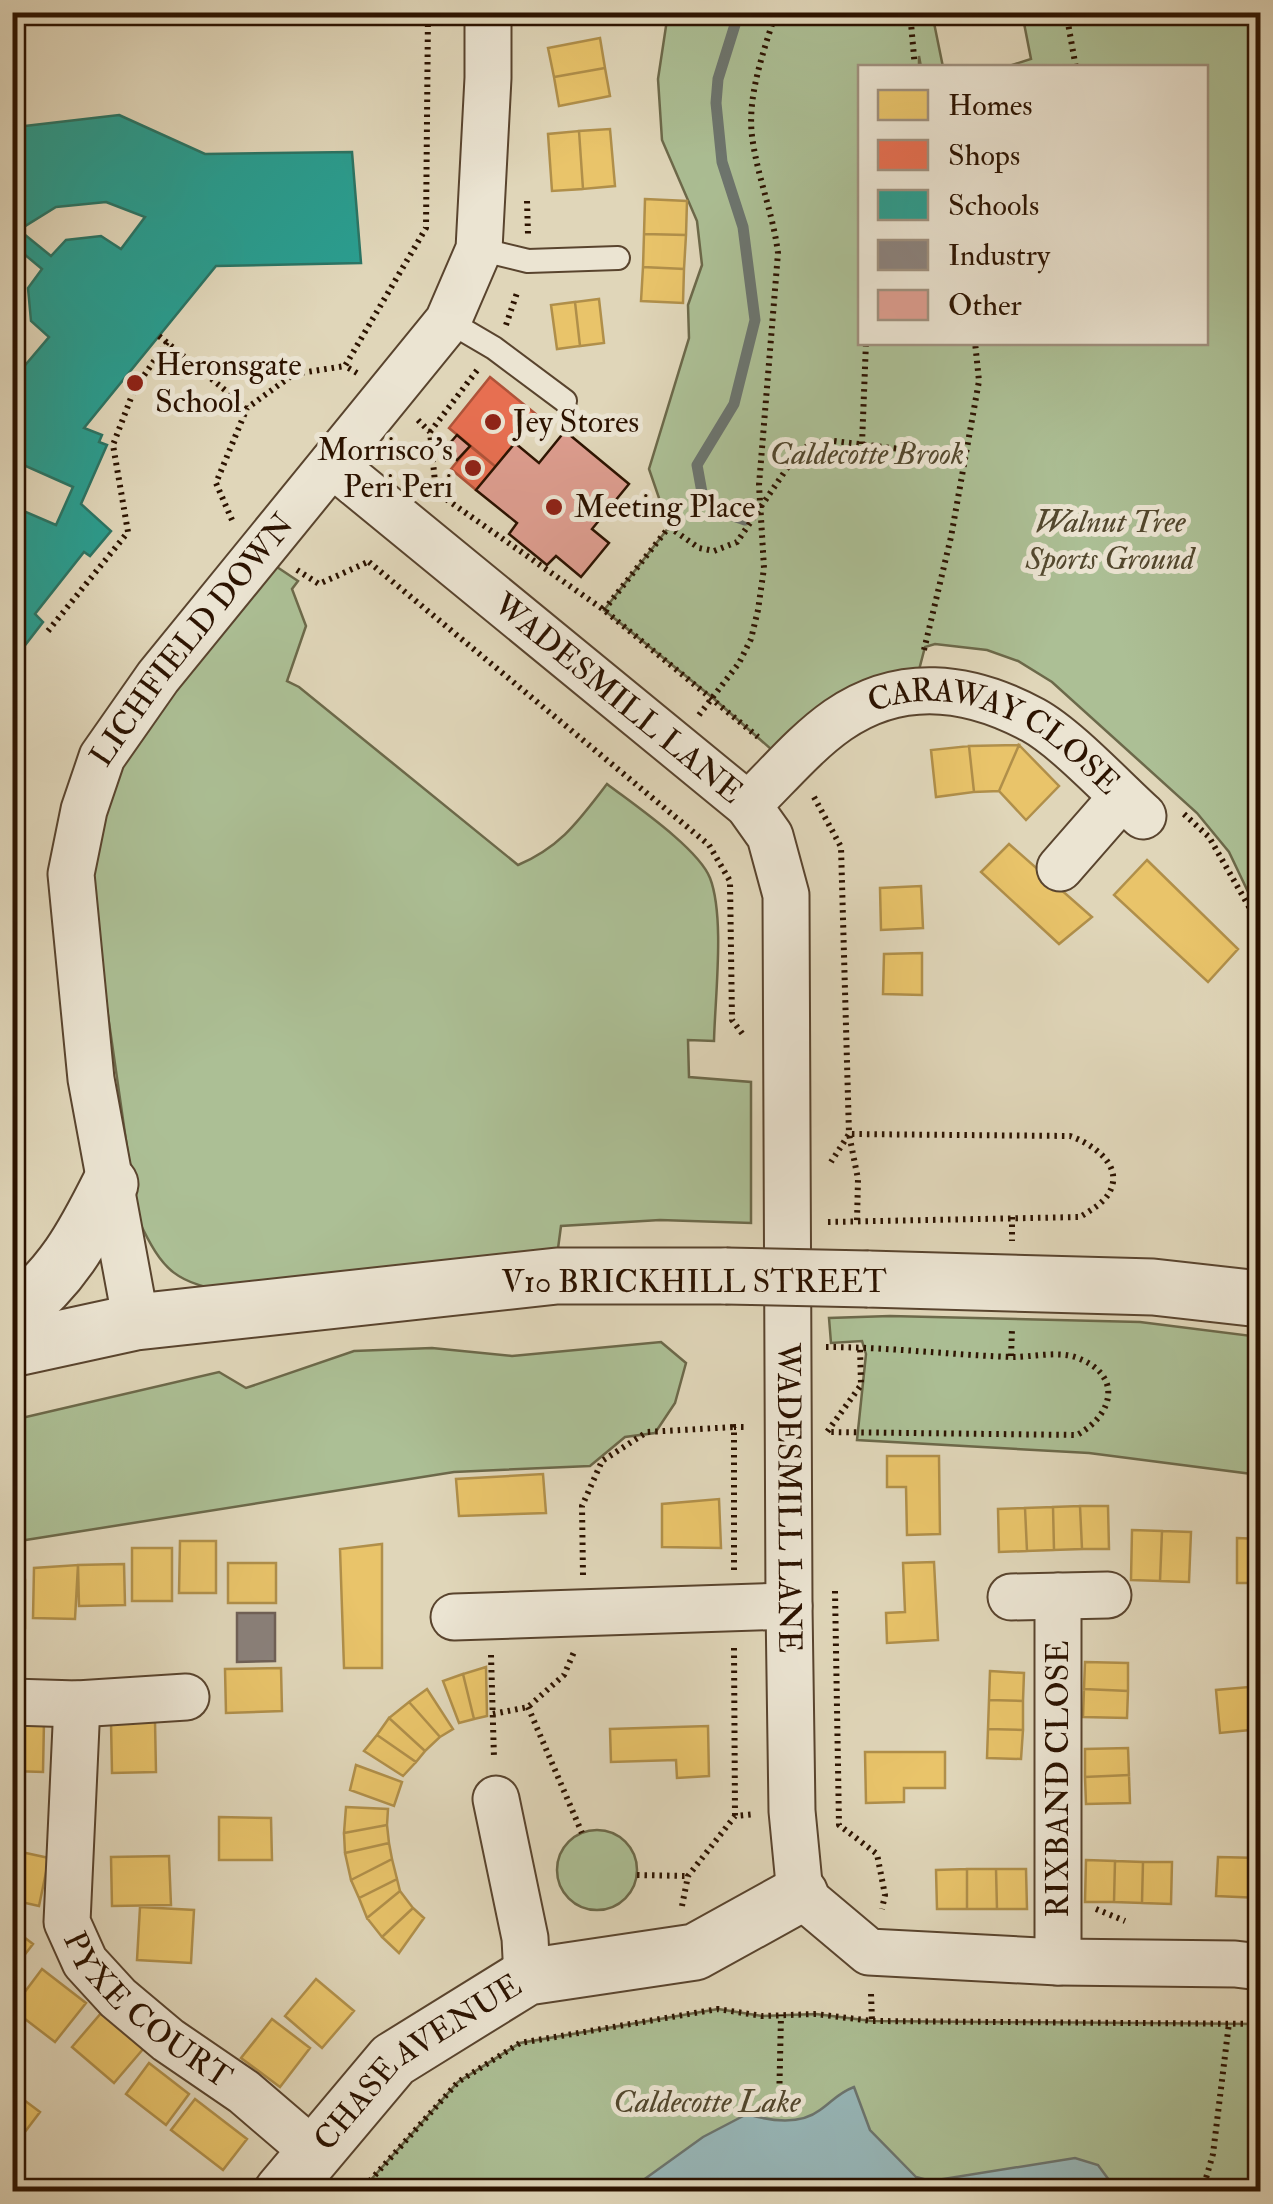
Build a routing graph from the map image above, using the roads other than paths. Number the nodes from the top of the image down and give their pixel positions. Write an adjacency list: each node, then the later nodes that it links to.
1 (488, 12): 2 (street, LICHFIELD DOWN)
2 (478, 249): 3 (lane); 4 (street, LICHFIELD DOWN)
3 (618, 258)
4 (448, 322): 5 (lane); 6 (street, LICHFIELD DOWN)
5 (565, 400)
6 (332, 464): 7 (street, WADESMILL LANE); 9 (street, LICHFIELD DOWN)
7 (748, 805): 8 (street, CARAWAY CLOSE); 17 (street, WADESMILL LANE)
8 (1060, 868)
9 (110, 1184): 11 (street); 12 (street, LICHFIELD DOWN)
10 (1260, 1299): 12 (street, V10 BRICKHILL STREET, bridge)
11 (12, 1316)
12 (136, 1322): 13 (street, V10 BRICKHILL STREET)
13 (12, 1349)
14 (1108, 1595): 15 (street)
15 (1058, 1596): 16 (street); 24 (street, RIXBAND CLOSE)
16 (1011, 1598)
17 (789, 1606): 18 (street); 23 (street, WADESMILL LANE)
18 (454, 1617)
19 (186, 1697): 21 (street)
20 (12, 1702): 21 (street)
21 (77, 1704): 27 (street, PYXE COURT)
22 (496, 1799): 26 (street)
23 (800, 1894): 24 (street); 26 (street, CHASE AVENUE)
24 (1058, 1962): 25 (street)
25 (1260, 1967)
26 (526, 1977): 27 (street, CHASE AVENUE)
27 (298, 2172)

